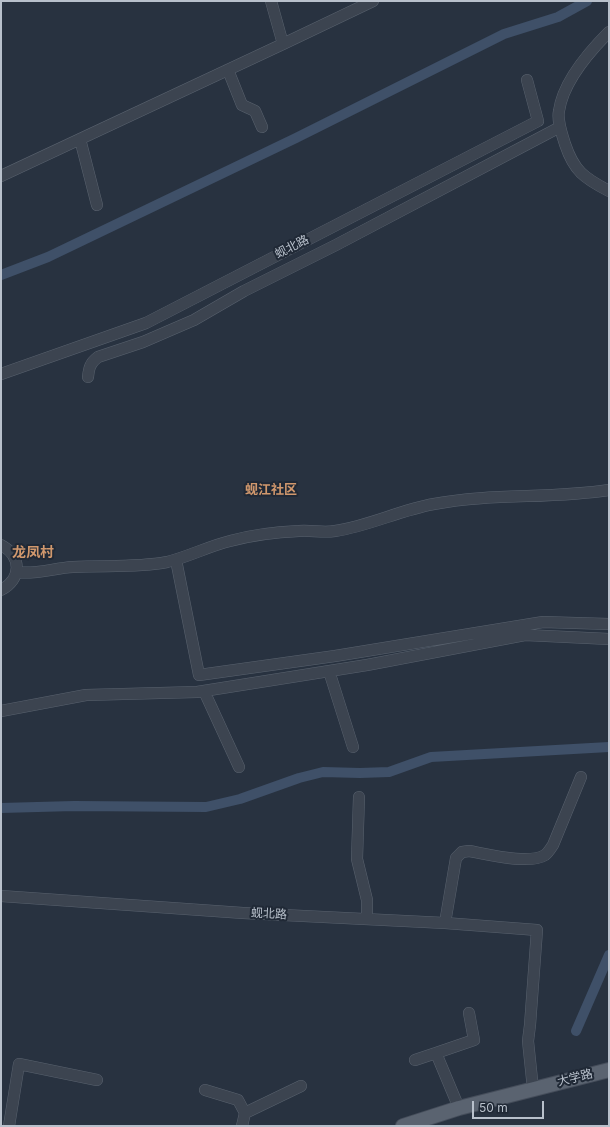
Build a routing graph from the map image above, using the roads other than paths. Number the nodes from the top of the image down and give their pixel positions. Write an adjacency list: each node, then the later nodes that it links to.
1 (271, 1): 4 (street)
2 (373, 1): 4 (street)
3 (609, 32): 8 (street)
4 (283, 44): 5 (street)
5 (228, 70): 7 (street); 9 (street)
6 (527, 80): 13 (street, 蚬北路)
7 (262, 127)
8 (560, 127): 11 (street); 14 (street)
9 (80, 139): 10 (street); 12 (street)
10 (1, 176)
11 (609, 191)
12 (97, 205)
13 (1, 374)
14 (88, 377)
15 (609, 490): 17 (street)
16 (1, 545): 18 (street)
17 (176, 560): 18 (street); 20 (street)
18 (16, 572): 19 (street)
19 (1, 590)
20 (609, 624)
21 (609, 639): 22 (street)
22 (329, 671): 23 (street); 25 (street)
23 (204, 691): 24 (street); 26 (street)
24 (1, 711)
25 (353, 747)
26 (239, 767)
27 (581, 778): 31 (street)
28 (359, 797): 30 (street)
29 (1, 896): 30 (street, 蚬北路)
30 (367, 919): 31 (street, 蚬北路)
31 (445, 924): 38 (street, 蚬北路)
32 (469, 1013): 33 (street)
33 (436, 1054): 34 (street); 40 (street)
34 (415, 1060)
35 (609, 1070): 38 (main road, 大学路)
36 (97, 1080): 42 (street)
37 (301, 1086): 41 (street)
38 (533, 1089): 40 (main road, 大学路)
39 (205, 1090): 41 (street)
40 (459, 1108): 44 (main road, 大学路)
41 (244, 1113): 43 (street)
42 (9, 1126)
43 (242, 1126)
44 (403, 1126)

